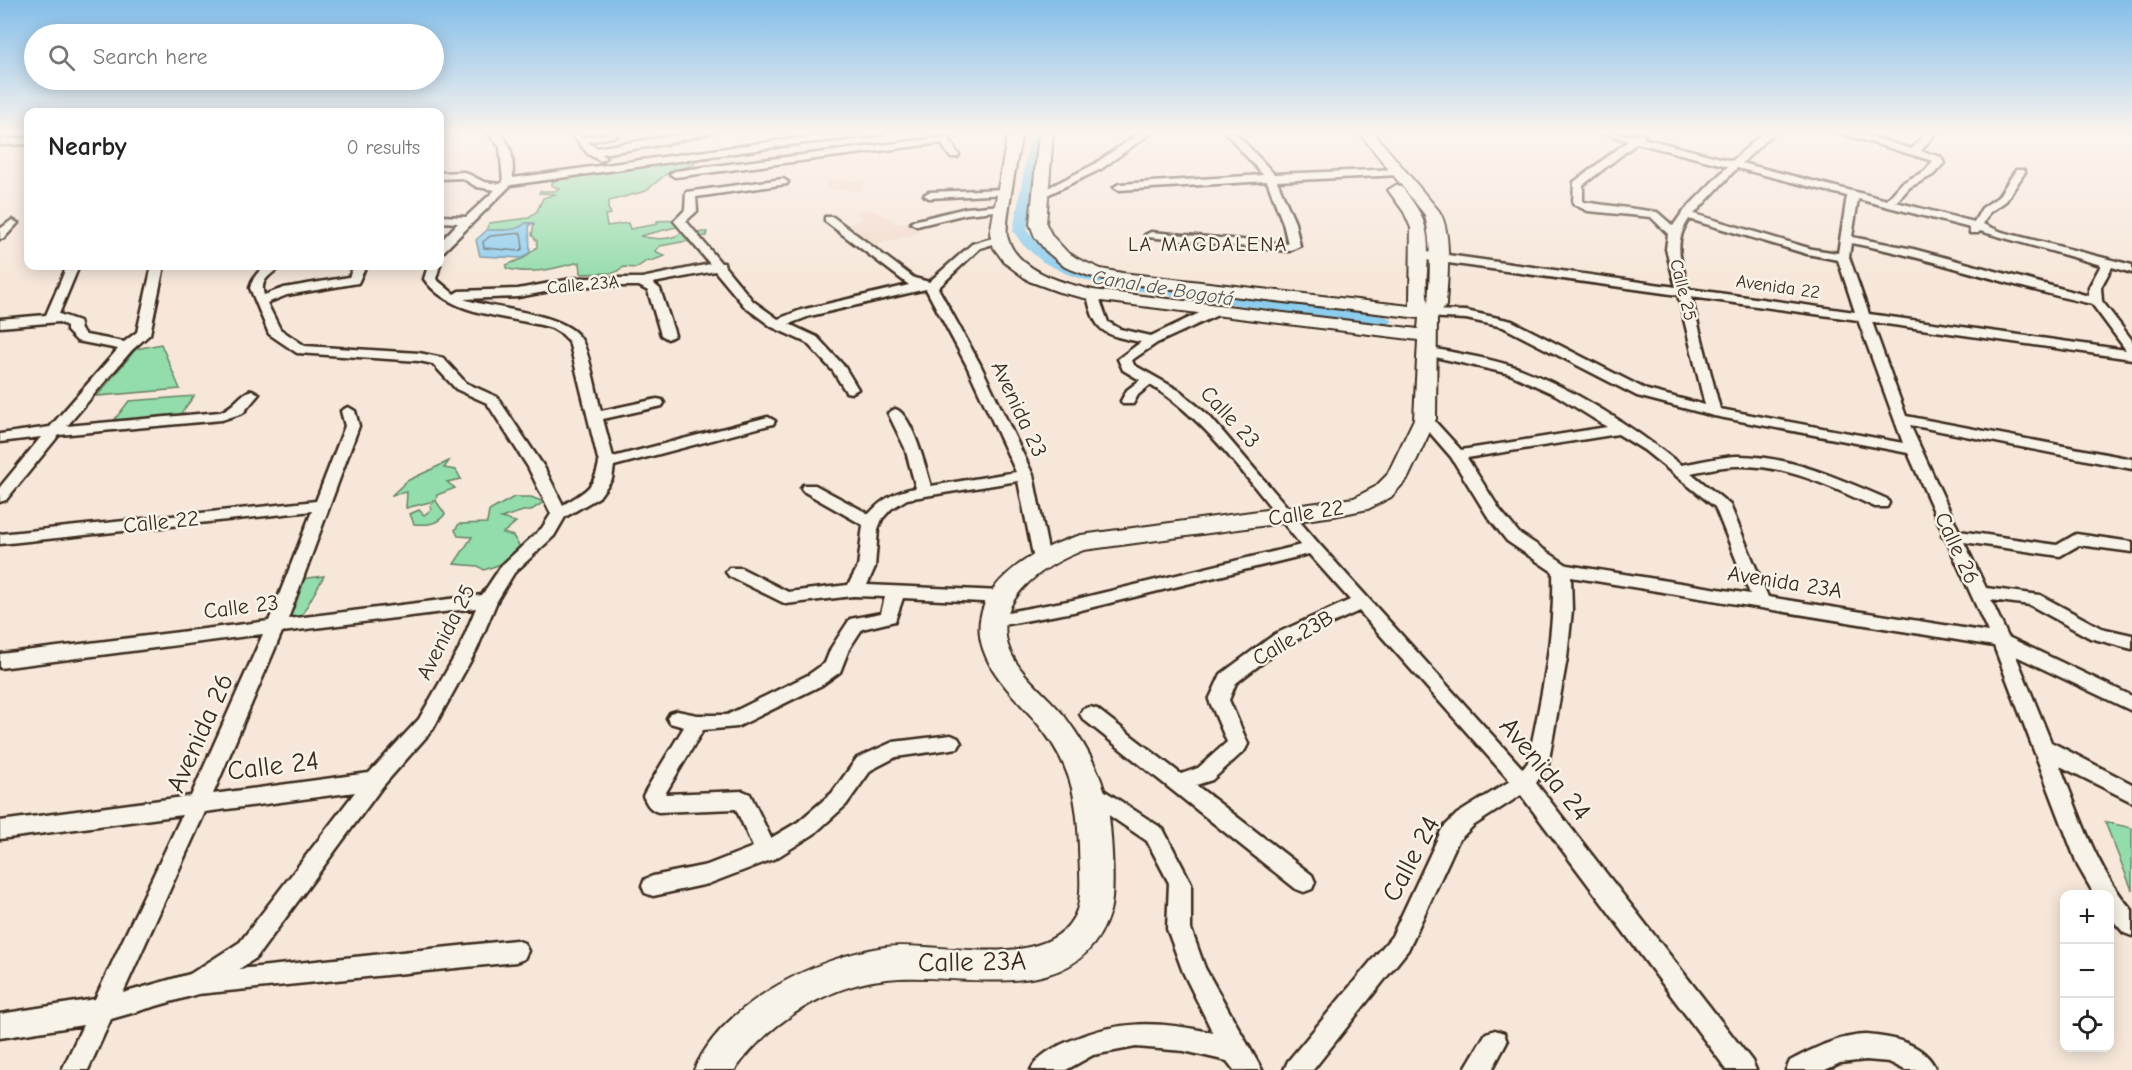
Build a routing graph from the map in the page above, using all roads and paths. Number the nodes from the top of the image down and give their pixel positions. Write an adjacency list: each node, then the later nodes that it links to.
1 (476, 182): 17 (street)
2 (506, 182): 17 (street)
3 (523, 182): 17 (street)
4 (783, 182): 41 (street)
5 (1005, 182): 22 (main road)
6 (1042, 182): 19 (main road)
7 (1072, 182): 19 (street)
8 (1176, 182): 18 (street)
9 (1273, 182): 32 (street)
10 (1397, 182): 37 (main road)
11 (1402, 182): 39 (main road)
12 (1581, 182): 31 (street)
13 (1718, 182): 24 (street, Calle 25)
14 (1798, 182): 21 (street)
15 (1912, 182): 23 (street)
16 (2013, 182): 30 (street)
17 (506, 185): 27 (street)
18 (1119, 187)
19 (1041, 194): 56 (main road)
20 (928, 195): 22 (street)
21 (1852, 197): 23 (street); 30 (street); 35 (street, Calle 26)
22 (1002, 200): 29 (street); 34 (main road)
23 (1889, 204): 30 (street)
24 (1686, 215): 31 (street, Calle 25); 38 (street)
25 (444, 219): 27 (street)
26 (829, 219): 49 (street)
27 (469, 220): 36 (street)
28 (12, 223): 33 (street)
29 (917, 223)
30 (1976, 229): 40 (street)
31 (1674, 233): 50 (street, Calle 25)
32 (1151, 235)
33 (0, 236)
34 (999, 238): 49 (street); 52 (main road)
35 (1845, 239): 38 (street, Calle 26); 51 (street)
36 (444, 244)
37 (1419, 255): 39 (street, Avenida 22); 56 (main road)
38 (1843, 257): 58 (street, Calle 26)
39 (1439, 258): 50 (street, Avenida 22); 56 (main road)
40 (2108, 263): 42 (street); 51 (street)
41 (720, 266): 48 (street, Calle 23A); 60 (street)
42 (2132, 269)
43 (71, 270): 57 (street)
44 (157, 270): 64 (street)
45 (268, 270): 54 (street)
46 (358, 270): 54 (street)
47 (433, 270): 53 (street)
48 (642, 282): 53 (street, Calle 23A); 61 (street)
49 (927, 286): 60 (street); 87 (street, Avenida 23)
50 (1684, 293): 58 (street, Avenida 22); 73 (street, Calle 25)
51 (2095, 294): 65 (street)
52 (1094, 295): 55 (main road); 62 (street)
53 (446, 296): 75 (street)
54 (260, 301): 93 (street)
55 (1215, 311): 62 (street, Calle 23); 63 (main road)
56 (1428, 314): 63 (main road, Calle 22); 73 (street)
57 (51, 319): 59 (street); 64 (street)
58 (1864, 319): 66 (street, Avenida 22); 77 (street, Calle 26)
59 (0, 323)
60 (777, 324): 68 (street)
61 (668, 335)
62 (1152, 340): 67 (street, Calle 23)
63 (1427, 344): 76 (main road, Calle 22); 79 (street)
64 (127, 348): 80 (street)
65 (2132, 349)
66 (2132, 355)
67 (1149, 380): 70 (street); 94 (street, Calle 23)
68 (851, 389)
69 (252, 394): 80 (street)
70 (1128, 401)
71 (657, 403): 75 (street)
72 (348, 411): 92 (street, Avenida 26)
73 (1714, 412): 82 (street)
74 (895, 413): 89 (street)
75 (595, 417): 84 (street)
76 (1425, 419): 83 (street); 94 (main road, Calle 22)
77 (1900, 419): 82 (street, Calle 26); 85 (street)
78 (768, 421): 84 (street)
79 (1622, 429): 83 (street); 86 (street)
80 (56, 431): 81 (street); 90 (street)
81 (0, 438)
82 (1913, 449): 96 (street, Calle 26)
83 (1458, 455): 101 (street)
84 (607, 463): 93 (street, Avenida 25)
85 (2132, 464)
86 (1679, 470): 91 (street); 107 (street)
87 (1025, 475): 89 (street); 100 (street, Avenida 23)
88 (809, 488): 95 (street)
89 (925, 492): 95 (street)
90 (0, 496)
91 (1881, 503)
92 (322, 505): 97 (street, Calle 22); 110 (street, Avenida 26)
93 (559, 514): 106 (street, Avenida 25)
94 (1287, 517): 99 (street, Avenida 24); 100 (main road, Calle 22)
95 (872, 523): 103 (street)
96 (1950, 535): 98 (street); 105 (street, Calle 26)
97 (0, 539)
98 (2132, 547)
99 (1313, 548): 108 (street, Avenida 24); 109 (street)
100 (1042, 560): 109 (main road)
101 (1562, 570): 107 (street, Avenida 23A); 120 (street, Calle 24)
102 (735, 572): 103 (street)
103 (853, 590): 104 (street)
104 (896, 591): 109 (street); 125 (street)
105 (1978, 592): 111 (street, Calle 26); 112 (street)
106 (488, 600): 110 (street, Calle 23); 118 (street, Avenida 25)
107 (1761, 601): 111 (street, Avenida 23A)
108 (1362, 602): 119 (street, Calle 23B); 120 (street, Avenida 24)
109 (997, 609): 121 (main road, Calle 23A)
110 (276, 626): 113 (street, Calle 23); 123 (street, Avenida 26)
111 (2001, 641): 114 (street); 117 (street, Calle 26)
112 (2132, 642)
113 (0, 661)
114 (2132, 704)
115 (1090, 714): 119 (street)
116 (951, 743): 125 (street)
117 (2043, 748): 122 (street); 128 (street, Calle 26)
118 (375, 782): 123 (street, Calle 24); 132 (street, Avenida 25)
119 (1178, 783): 126 (street)
120 (1524, 783): 140 (street, Calle 24); 142 (street, Avenida 24)
121 (1089, 791): 136 (street); 138 (main road, Calle 23A)
122 (2132, 794)
123 (198, 804): 124 (street, Calle 24); 133 (street, Avenida 26)
124 (0, 830)
125 (768, 851): 127 (street)
126 (1304, 882)
127 (653, 886)
128 (2103, 890)
129 (2114, 906): 130 (street)
130 (2132, 926)
131 (516, 951): 132 (street)
132 (196, 984): 133 (street, Avenida 25)
133 (102, 1010): 134 (street); 137 (street, Avenida 26)
134 (0, 1026)
135 (1495, 1042): 141 (street)
136 (1242, 1060): 139 (street)
137 (75, 1070)
138 (713, 1070)
139 (1044, 1070)
140 (1297, 1070)
141 (1477, 1070)
142 (1743, 1070)
143 (1799, 1070): 144 (street)
144 (1923, 1070)

